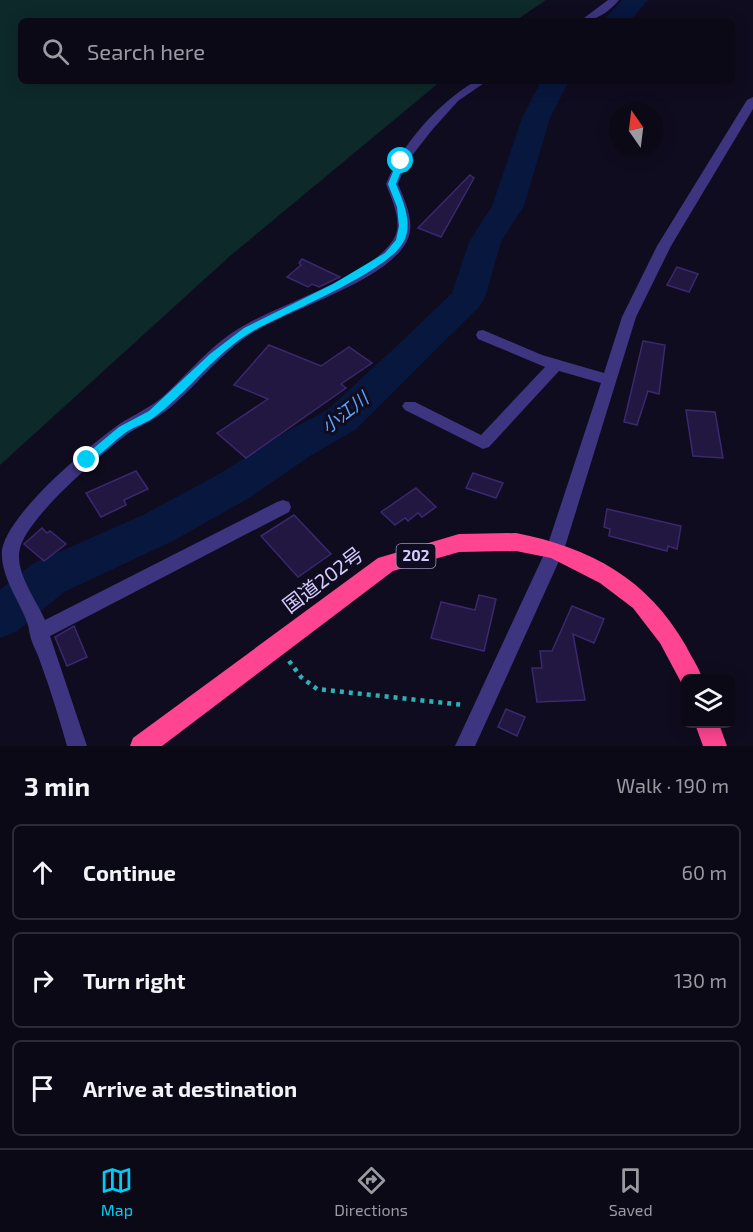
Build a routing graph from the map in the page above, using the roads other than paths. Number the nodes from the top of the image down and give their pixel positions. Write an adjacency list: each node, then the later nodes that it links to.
1 (614, 0): 2 (street)
2 (590, 18)
3 (477, 84): 11 (street)
4 (753, 100): 7 (street)
5 (483, 335): 6 (street)
6 (556, 364): 7 (street); 8 (street)
7 (610, 380): 10 (street)
8 (410, 406)
9 (283, 507): 11 (street)
10 (555, 550): 12 (highway, 国道202号 / 202); 15 (highway, 国道202号 / 202); 16 (street)
11 (37, 628): 14 (street)
12 (689, 674)
13 (709, 728): 17 (highway)
14 (77, 746)
15 (142, 746)
16 (465, 746)
17 (715, 746)

